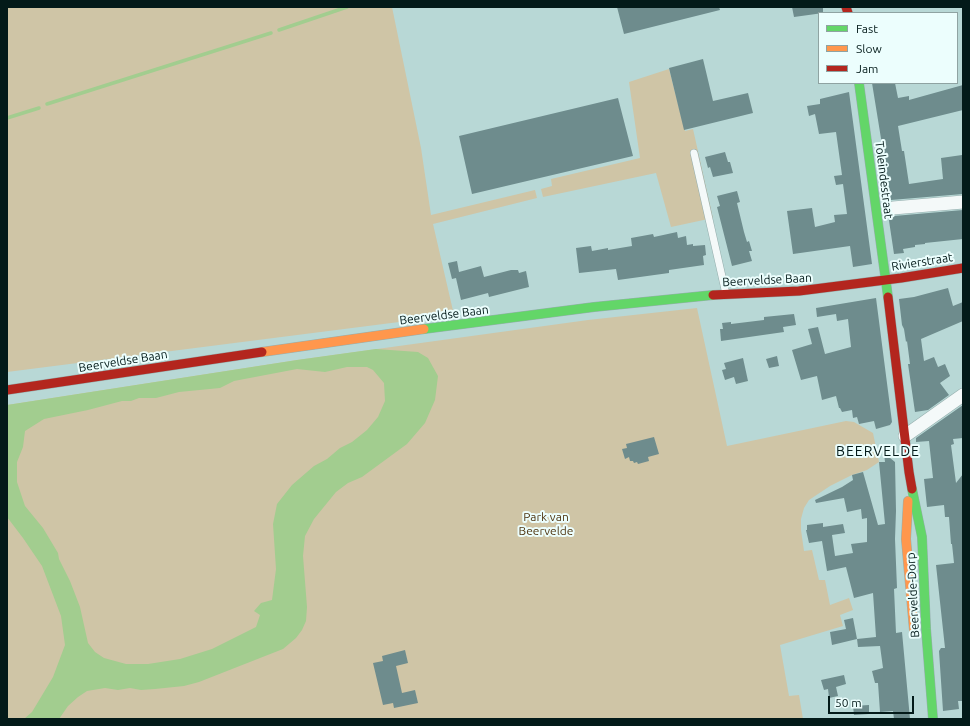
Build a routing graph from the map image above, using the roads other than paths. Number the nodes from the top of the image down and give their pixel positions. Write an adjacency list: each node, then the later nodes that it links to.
1 (859, 84): 6 (main road, Toleindestraat)
2 (694, 153): 7 (lane)
3 (963, 202): 4 (street)
4 (893, 208)
5 (963, 268): 6 (main road, Rivierstraat)
6 (885, 280): 7 (main road, Beerveldse Baan); 10 (main road, Beervelde-Dorp)
7 (726, 294): 8 (main road, Beerveldse Baan)
8 (7, 390)
9 (963, 395): 10 (street)
10 (905, 436): 11 (main road, Beervelde-Dorp)
11 (909, 472): 12 (main road, Beervelde-Dorp); 13 (main road, Beervelde-Dorp)
12 (915, 640)
13 (933, 719)

